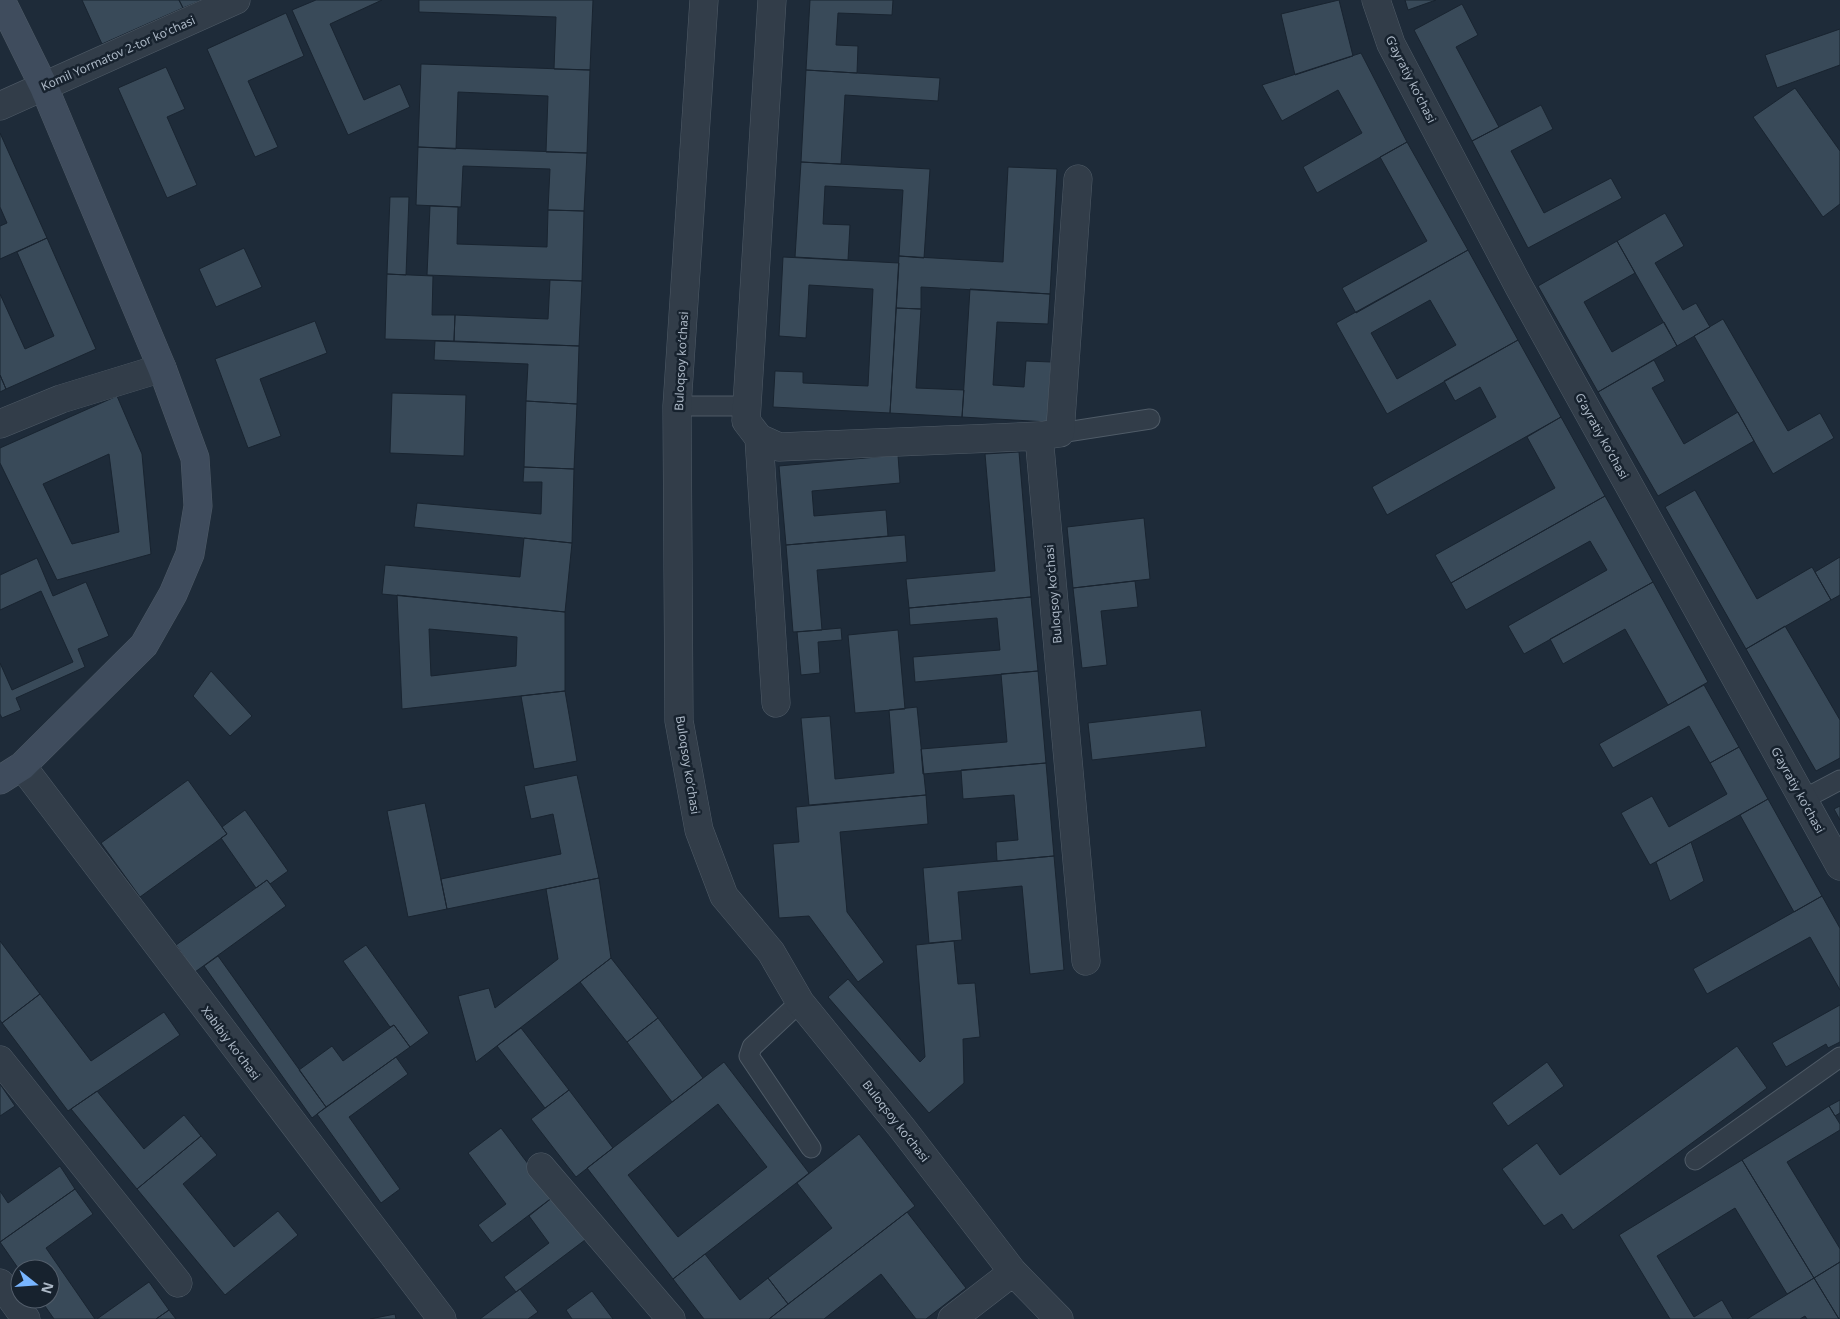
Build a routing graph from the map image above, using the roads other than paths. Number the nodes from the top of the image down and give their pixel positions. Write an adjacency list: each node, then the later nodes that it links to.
1 (1, 0): 6 (street)
2 (236, 0): 6 (street, Komil Yormatov 2-tor koʻchasi)
3 (704, 0): 10 (street, Buloqsoy koʻchasi)
4 (772, 0): 11 (street)
5 (1376, 0): 19 (street, Gʻayratiy koʻchasi)
6 (44, 87): 7 (street, Komil Yormatov 2-tor koʻchasi); 9 (street)
7 (0, 106)
8 (1078, 179): 14 (street, Buloqsoy koʻchasi)
9 (162, 368): 13 (street); 17 (street)
10 (677, 406): 11 (lane); 22 (street, Buloqsoy koʻchasi)
11 (747, 406): 15 (street)
12 (1150, 419): 14 (lane)
13 (0, 424)
14 (1049, 434): 15 (street); 21 (street, Buloqsoy koʻchasi)
15 (759, 438): 16 (street)
16 (776, 703)
17 (11, 773): 32 (street, Xabibiy koʻchasi)
18 (1840, 780): 19 (lane)
19 (1804, 799): 20 (street, Gʻayratiy koʻchasi)
20 (1840, 866)
21 (1086, 961)
22 (800, 1002): 25 (lane); 28 (street, Buloqsoy koʻchasi)
23 (1840, 1057): 26 (lane)
24 (0, 1060): 30 (street)
25 (810, 1148)
26 (1695, 1160)
27 (541, 1167): 33 (street)
28 (1014, 1272): 34 (street); 35 (street, Buloqsoy koʻchasi)
29 (0, 1283): 31 (street)
30 (178, 1283)
31 (26, 1319)
32 (442, 1319)
33 (671, 1319)
34 (952, 1319)
35 (1059, 1319)

